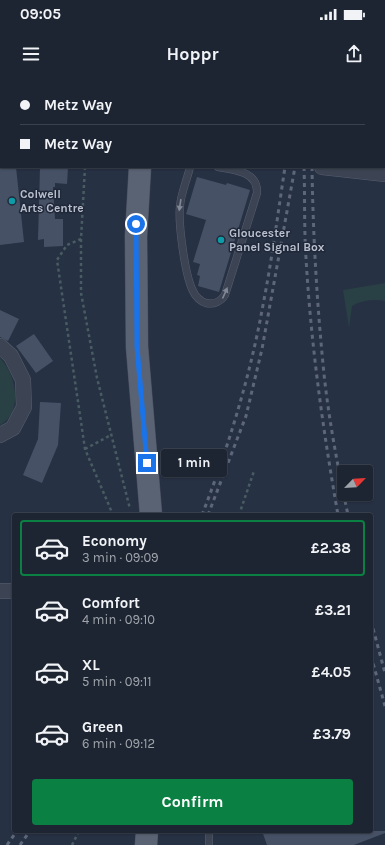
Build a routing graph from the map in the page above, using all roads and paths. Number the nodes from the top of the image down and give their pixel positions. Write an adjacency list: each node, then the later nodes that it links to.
1 (86, 168): 7 (path)
2 (140, 168): 13 (main road)
3 (190, 168): 4 (lane, one-way to 4)
4 (223, 168)
5 (331, 168): 6 (street)
6 (385, 174)
7 (81, 239): 10 (path); 11 (path)
8 (0, 346): 9 (street)
9 (0, 435)
10 (111, 435): 11 (path); 15 (path)
11 (85, 449): 14 (path)
12 (254, 471): 16 (path)
13 (150, 505)
14 (112, 513)
15 (131, 513)
16 (240, 513)
17 (12, 590): 18 (street)
18 (0, 591)
19 (78, 833): 22 (path)
20 (147, 833): 23 (main road)
21 (209, 833): 24 (lane)
22 (72, 845)
23 (146, 845)
24 (209, 845)

